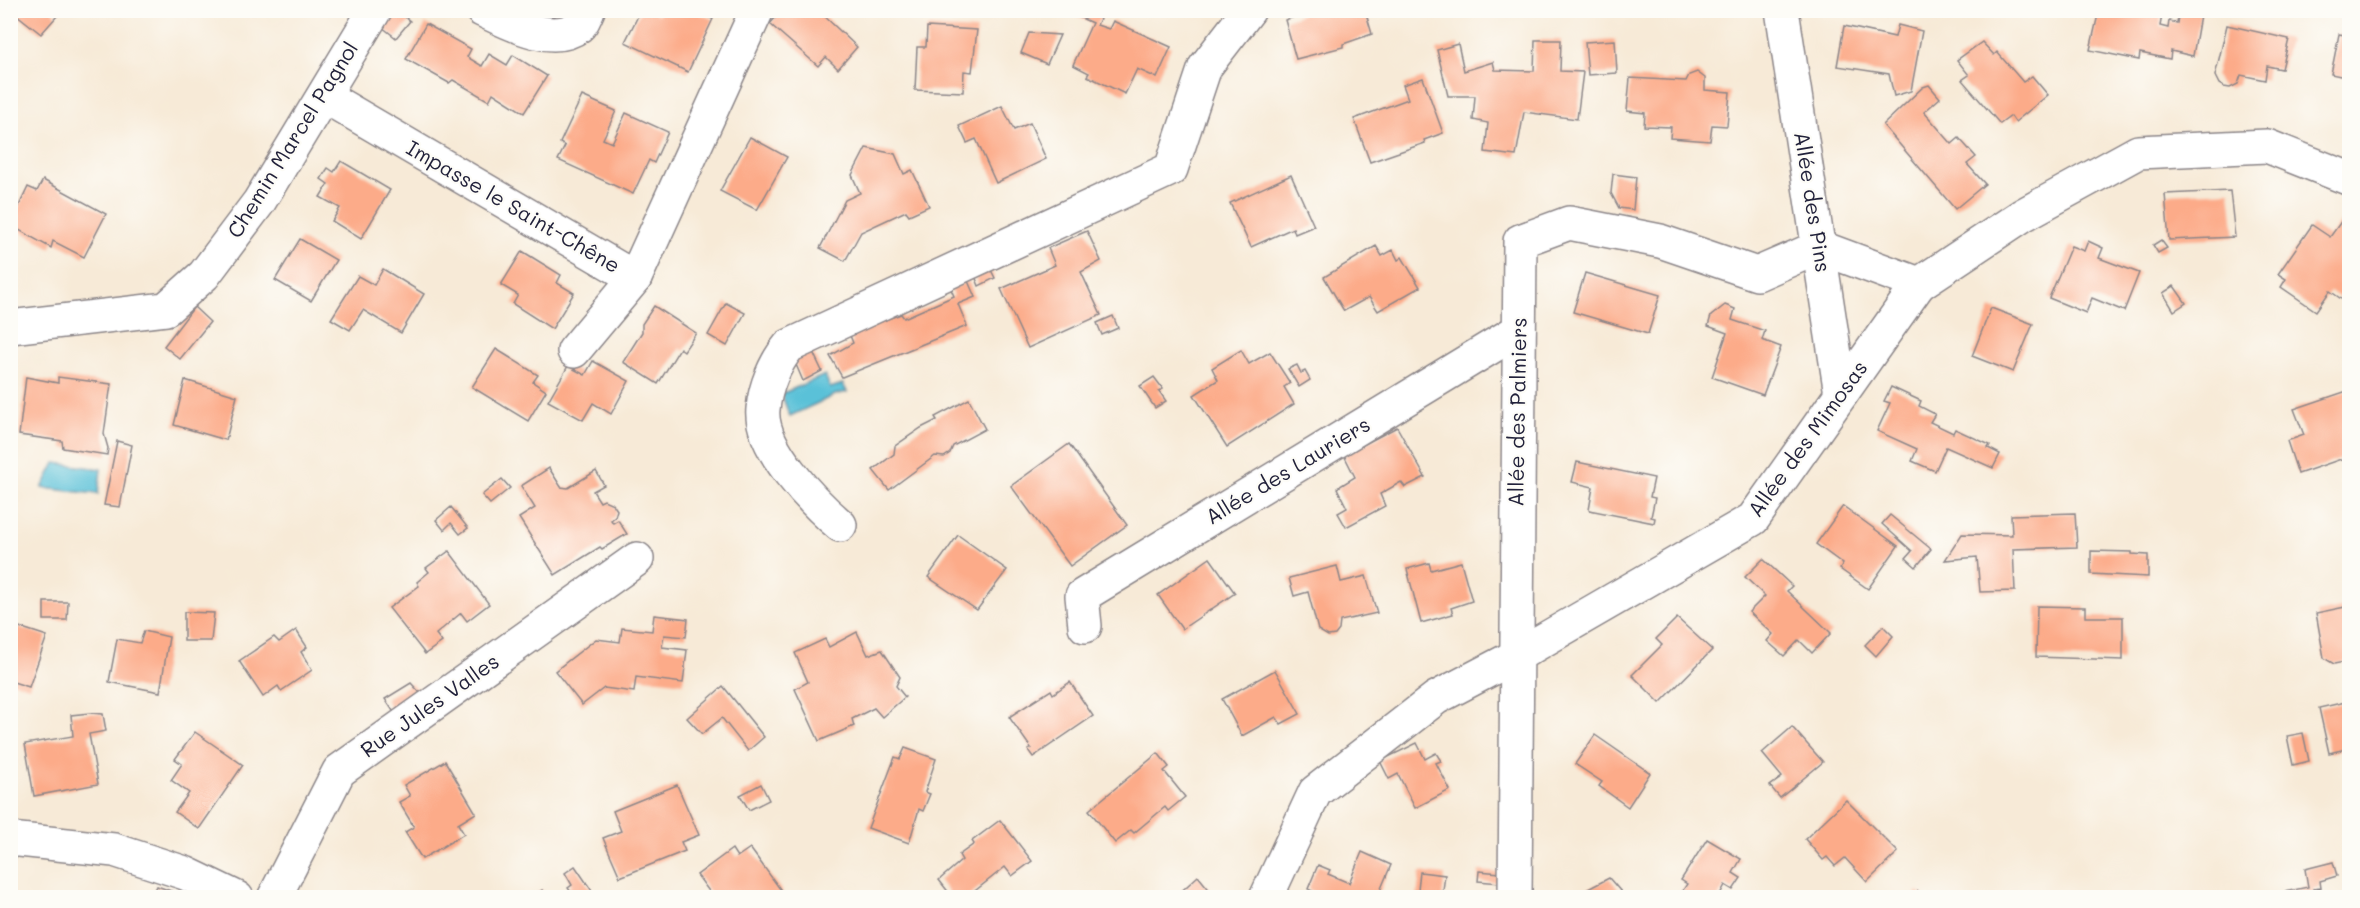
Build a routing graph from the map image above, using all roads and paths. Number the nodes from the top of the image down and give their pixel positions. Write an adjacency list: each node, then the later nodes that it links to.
1 (375, 10): 7 (street, Chemin Marcel Pagnol)
2 (482, 10): 3 (street)
3 (588, 10)
4 (757, 10): 10 (street, Impasse le Saint-Chêne)
5 (1249, 10): 16 (street)
6 (1782, 10): 9 (street, Allée des Pins)
7 (324, 96): 10 (street, Impasse le Saint-Chêne); 12 (street, Chemin Marcel Pagnol)
8 (2349, 179): 11 (street, Allée des Mimosas)
9 (1818, 247): 11 (street); 13 (street, Allée des Palmiers); 15 (street, Allée des Pins)
10 (635, 278): 14 (street)
11 (1919, 284): 15 (street, Allée des Mimosas)
12 (10, 327)
13 (1519, 330): 18 (street, Allée des Lauriers); 19 (street, Allée des Palmiers)
14 (574, 351)
15 (1841, 394): 19 (street, Allée des Mimosas)
16 (840, 525)
17 (637, 559): 22 (street, Rue Jules Valles)
18 (1085, 626)
19 (1516, 656): 23 (street, Allée des Mimosas); 24 (street, Allée des Palmiers)
20 (10, 839): 21 (street)
21 (237, 897)
22 (274, 897)
23 (1266, 897)
24 (1515, 897)

